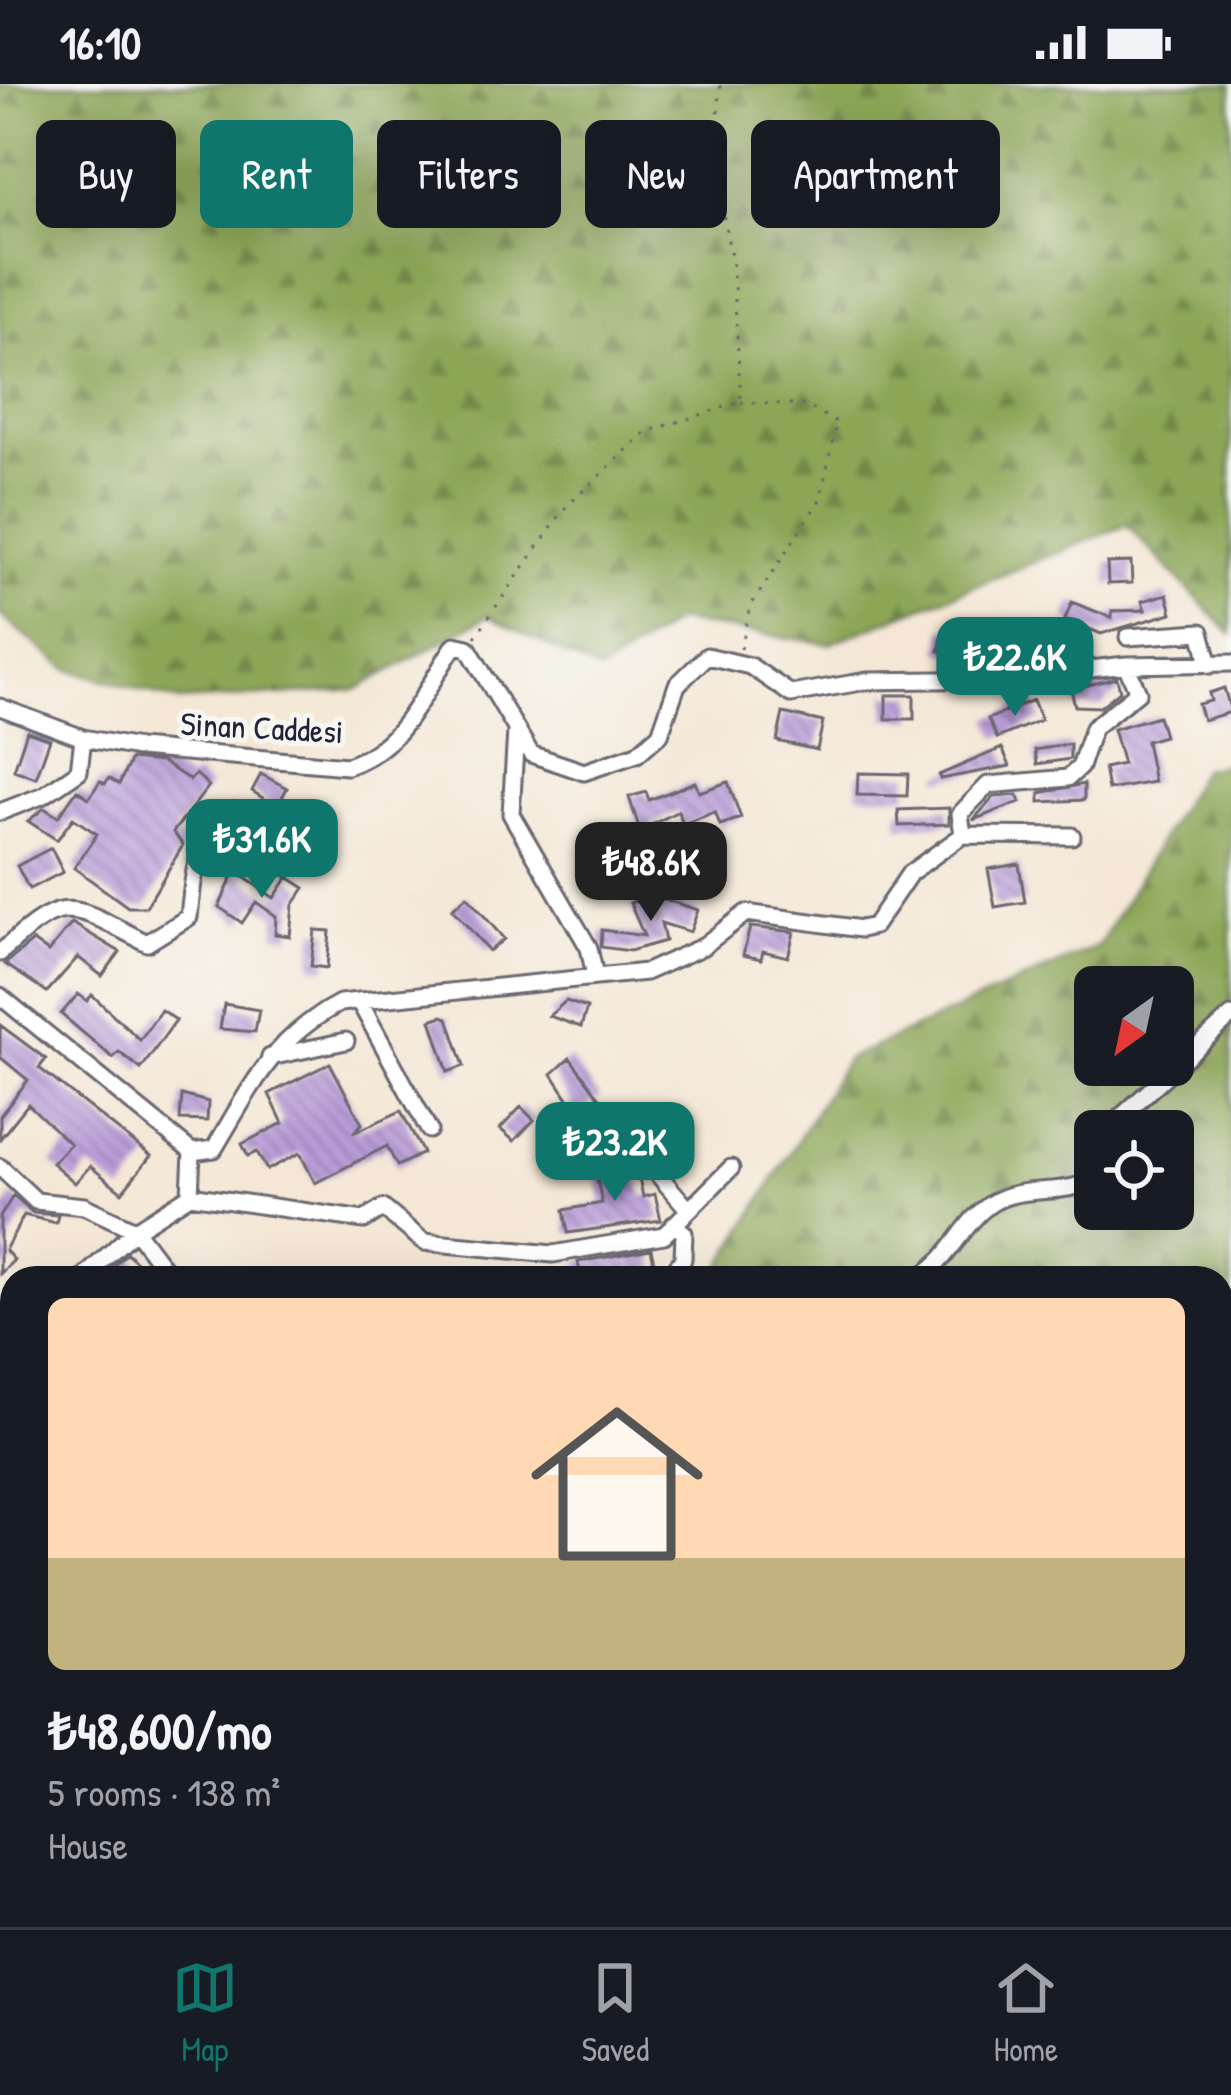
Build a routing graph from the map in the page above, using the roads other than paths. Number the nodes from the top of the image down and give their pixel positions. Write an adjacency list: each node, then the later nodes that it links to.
1 (1129, 637): 4 (street)
2 (1231, 663): 4 (street)
3 (1126, 665): 4 (street); 6 (street); 10 (street)
4 (1210, 665)
5 (0, 707): 7 (street, Sinan Caddesi)
6 (516, 731): 7 (street, Sinan Caddesi); 13 (street)
7 (83, 738): 9 (street)
8 (233, 811): 12 (street)
9 (0, 812)
10 (963, 835): 11 (street); 13 (street)
11 (1072, 836)
12 (0, 953)
13 (595, 976): 15 (street)
14 (0, 995): 22 (street)
15 (359, 1001): 18 (street); 20 (street)
16 (1231, 1016): 19 (street)
17 (346, 1041): 18 (street)
18 (270, 1057): 22 (street)
19 (1128, 1110)
20 (429, 1130)
21 (555, 1134): 27 (street)
22 (192, 1152): 26 (street)
23 (0, 1167): 29 (street)
24 (731, 1168): 27 (street)
25 (1074, 1189): 33 (street)
26 (190, 1195): 28 (street); 29 (street)
27 (688, 1209): 28 (street)
28 (674, 1224): 32 (street)
29 (135, 1230): 30 (street); 31 (street)
30 (96, 1266)
31 (162, 1266)
32 (677, 1266)
33 (938, 1266)

